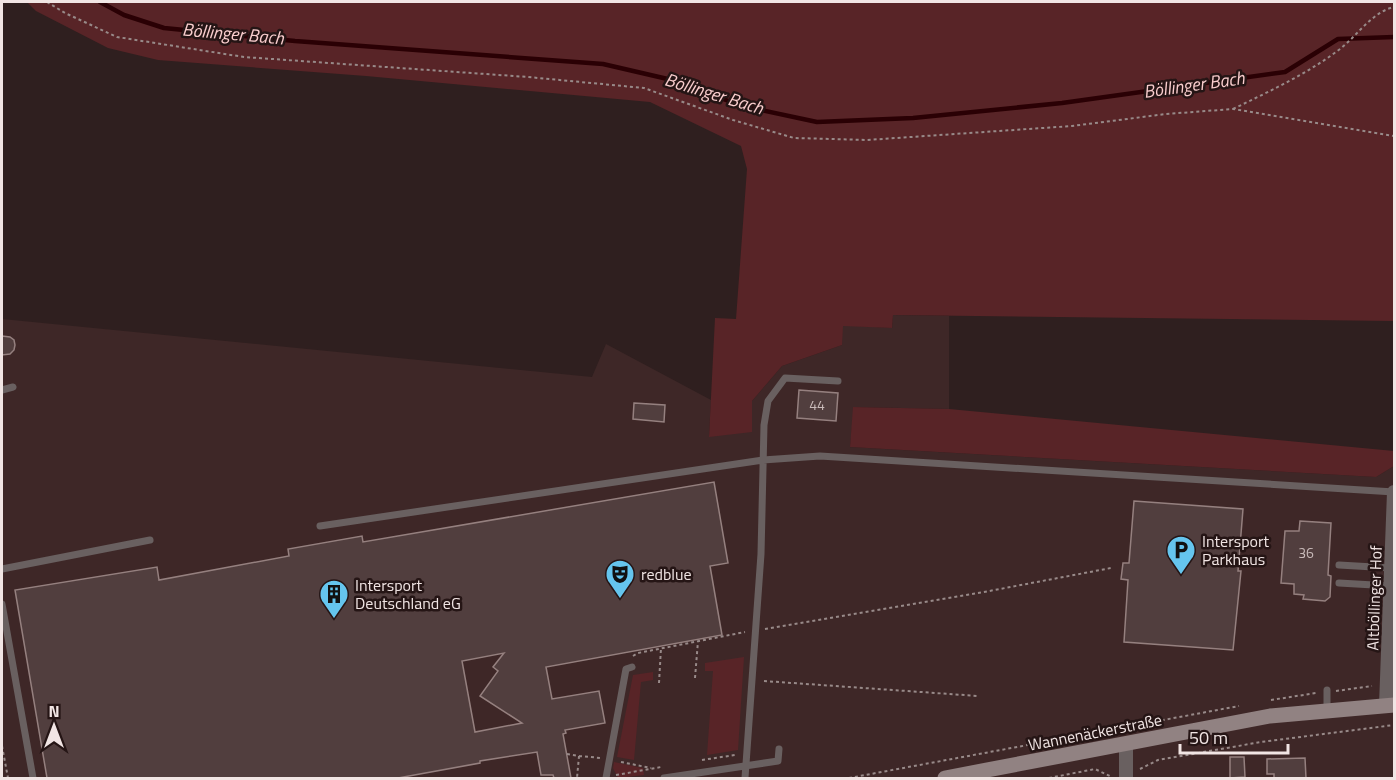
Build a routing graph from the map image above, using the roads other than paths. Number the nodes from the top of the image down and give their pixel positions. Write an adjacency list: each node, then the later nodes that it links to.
1 (838, 381): 4 (lane)
2 (13, 387): 3 (lane)
3 (2, 390)
4 (763, 460): 5 (lane); 6 (lane); 20 (lane)
5 (1394, 492): 10 (street, Altböllinger Hof)
6 (320, 526)
7 (150, 540): 9 (lane)
8 (1339, 565): 10 (lane)
9 (2, 568)
10 (1391, 568): 12 (street, Altböllinger Hof)
11 (1339, 583): 12 (lane)
12 (1391, 586): 16 (street, Altböllinger Hof)
13 (2, 604): 22 (lane)
14 (632, 667): 23 (lane)
15 (1327, 690): 17 (lane)
16 (1390, 705): 17 (street, Wannenäckerstraße)
17 (1327, 711): 18 (street, Wannenäckerstraße)
18 (1126, 744): 21 (street); 26 (street, Wannenäckerstraße)
19 (779, 749): 20 (lane)
20 (746, 765): 24 (lane); 25 (lane)
21 (1126, 777)
22 (33, 778)
23 (606, 778)
24 (664, 778)
25 (745, 778)
26 (945, 778)

